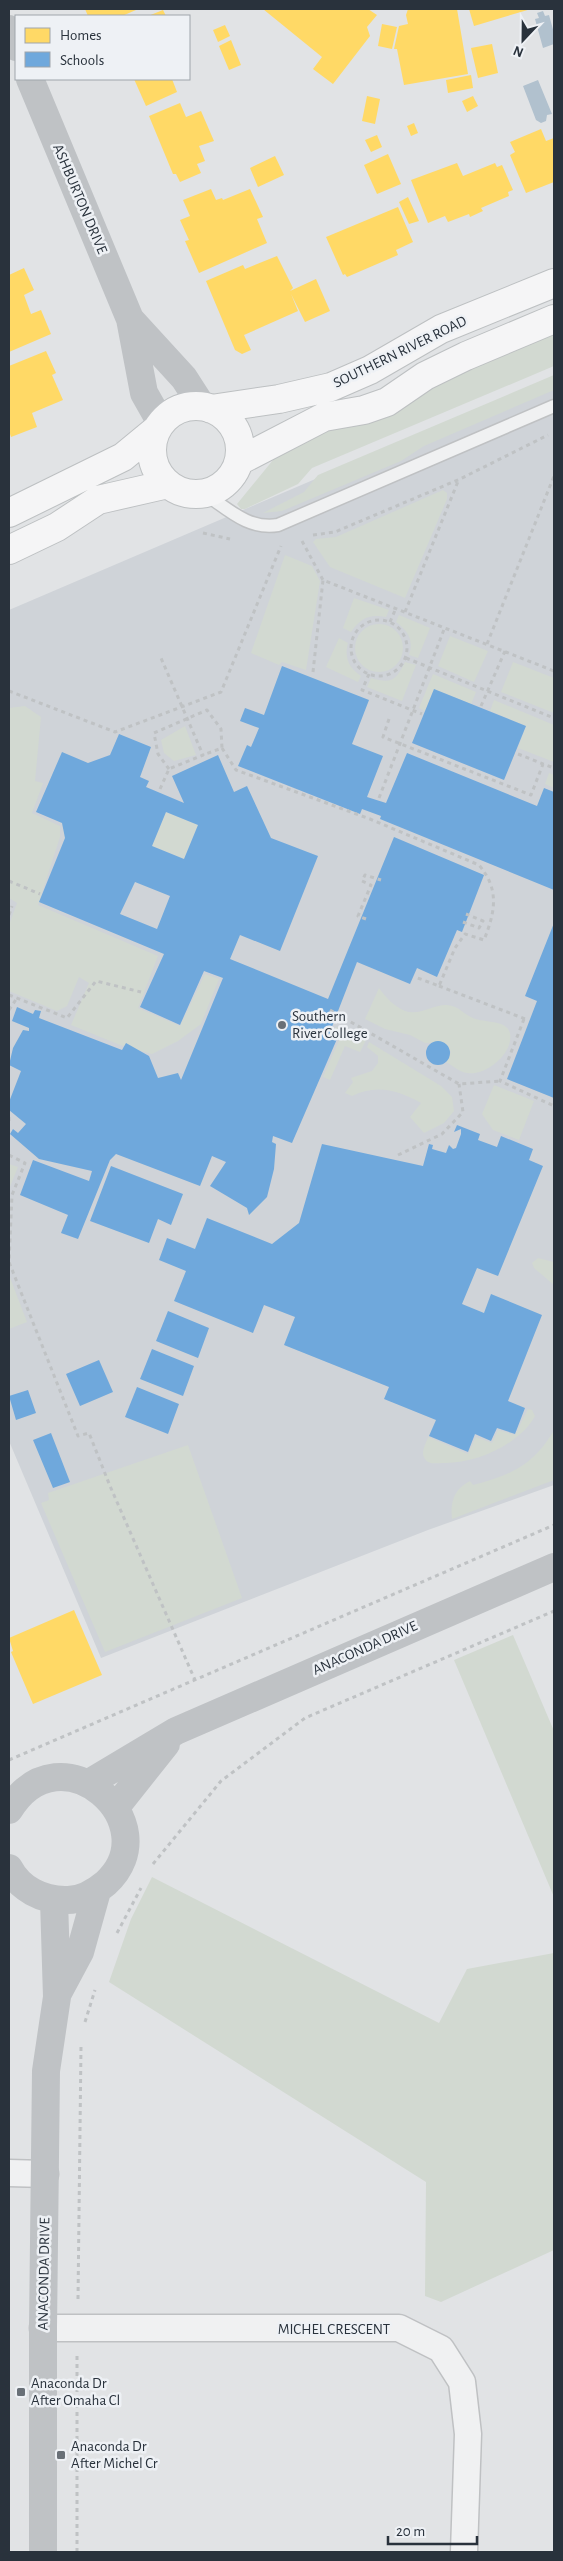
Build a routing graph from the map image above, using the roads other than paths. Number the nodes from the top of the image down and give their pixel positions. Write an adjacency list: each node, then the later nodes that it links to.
1 (30, 80): 3 (main road, ASHBURTON DRIVE)
2 (554, 283): 6 (main road, SOUTHERN RIVER ROAD)
3 (130, 319): 6 (main road, ASHBURTON DRIVE); 7 (main road, ASHBURTON DRIVE)
4 (554, 319): 8 (main road, SOUTHERN RIVER ROAD)
5 (554, 406): 10 (lane)
6 (206, 407): 7 (main road); 8 (main road)
7 (159, 426): 9 (main road); 11 (main road)
8 (238, 461): 10 (main road)
9 (168, 484): 10 (main road); 12 (main road)
10 (204, 493)
11 (9, 513)
12 (9, 550)
13 (554, 1567): 14 (main road, ANACONDA DRIVE)
14 (176, 1731): 15 (main road, ANACONDA DRIVE); 16 (main road, ANACONDA DRIVE)
15 (89, 1783): 16 (main road, ANACONDA DRIVE); 17 (main road, ANACONDA DRIVE)
16 (116, 1807): 19 (main road, ANACONDA DRIVE)
17 (9, 1810)
18 (9, 1870): 20 (main road, ANACONDA DRIVE)
19 (97, 1891): 20 (main road, ANACONDA DRIVE); 21 (main road, ANACONDA DRIVE)
20 (54, 1900): 21 (main road, ANACONDA DRIVE)
21 (57, 1997): 23 (main road, ANACONDA DRIVE)
22 (9, 2173): 23 (street)
23 (45, 2174): 24 (main road, ANACONDA DRIVE)
24 (43, 2328): 25 (main road, ANACONDA DRIVE); 26 (street, MICHEL CRESCENT)
25 (44, 2552)
26 (464, 2552)

